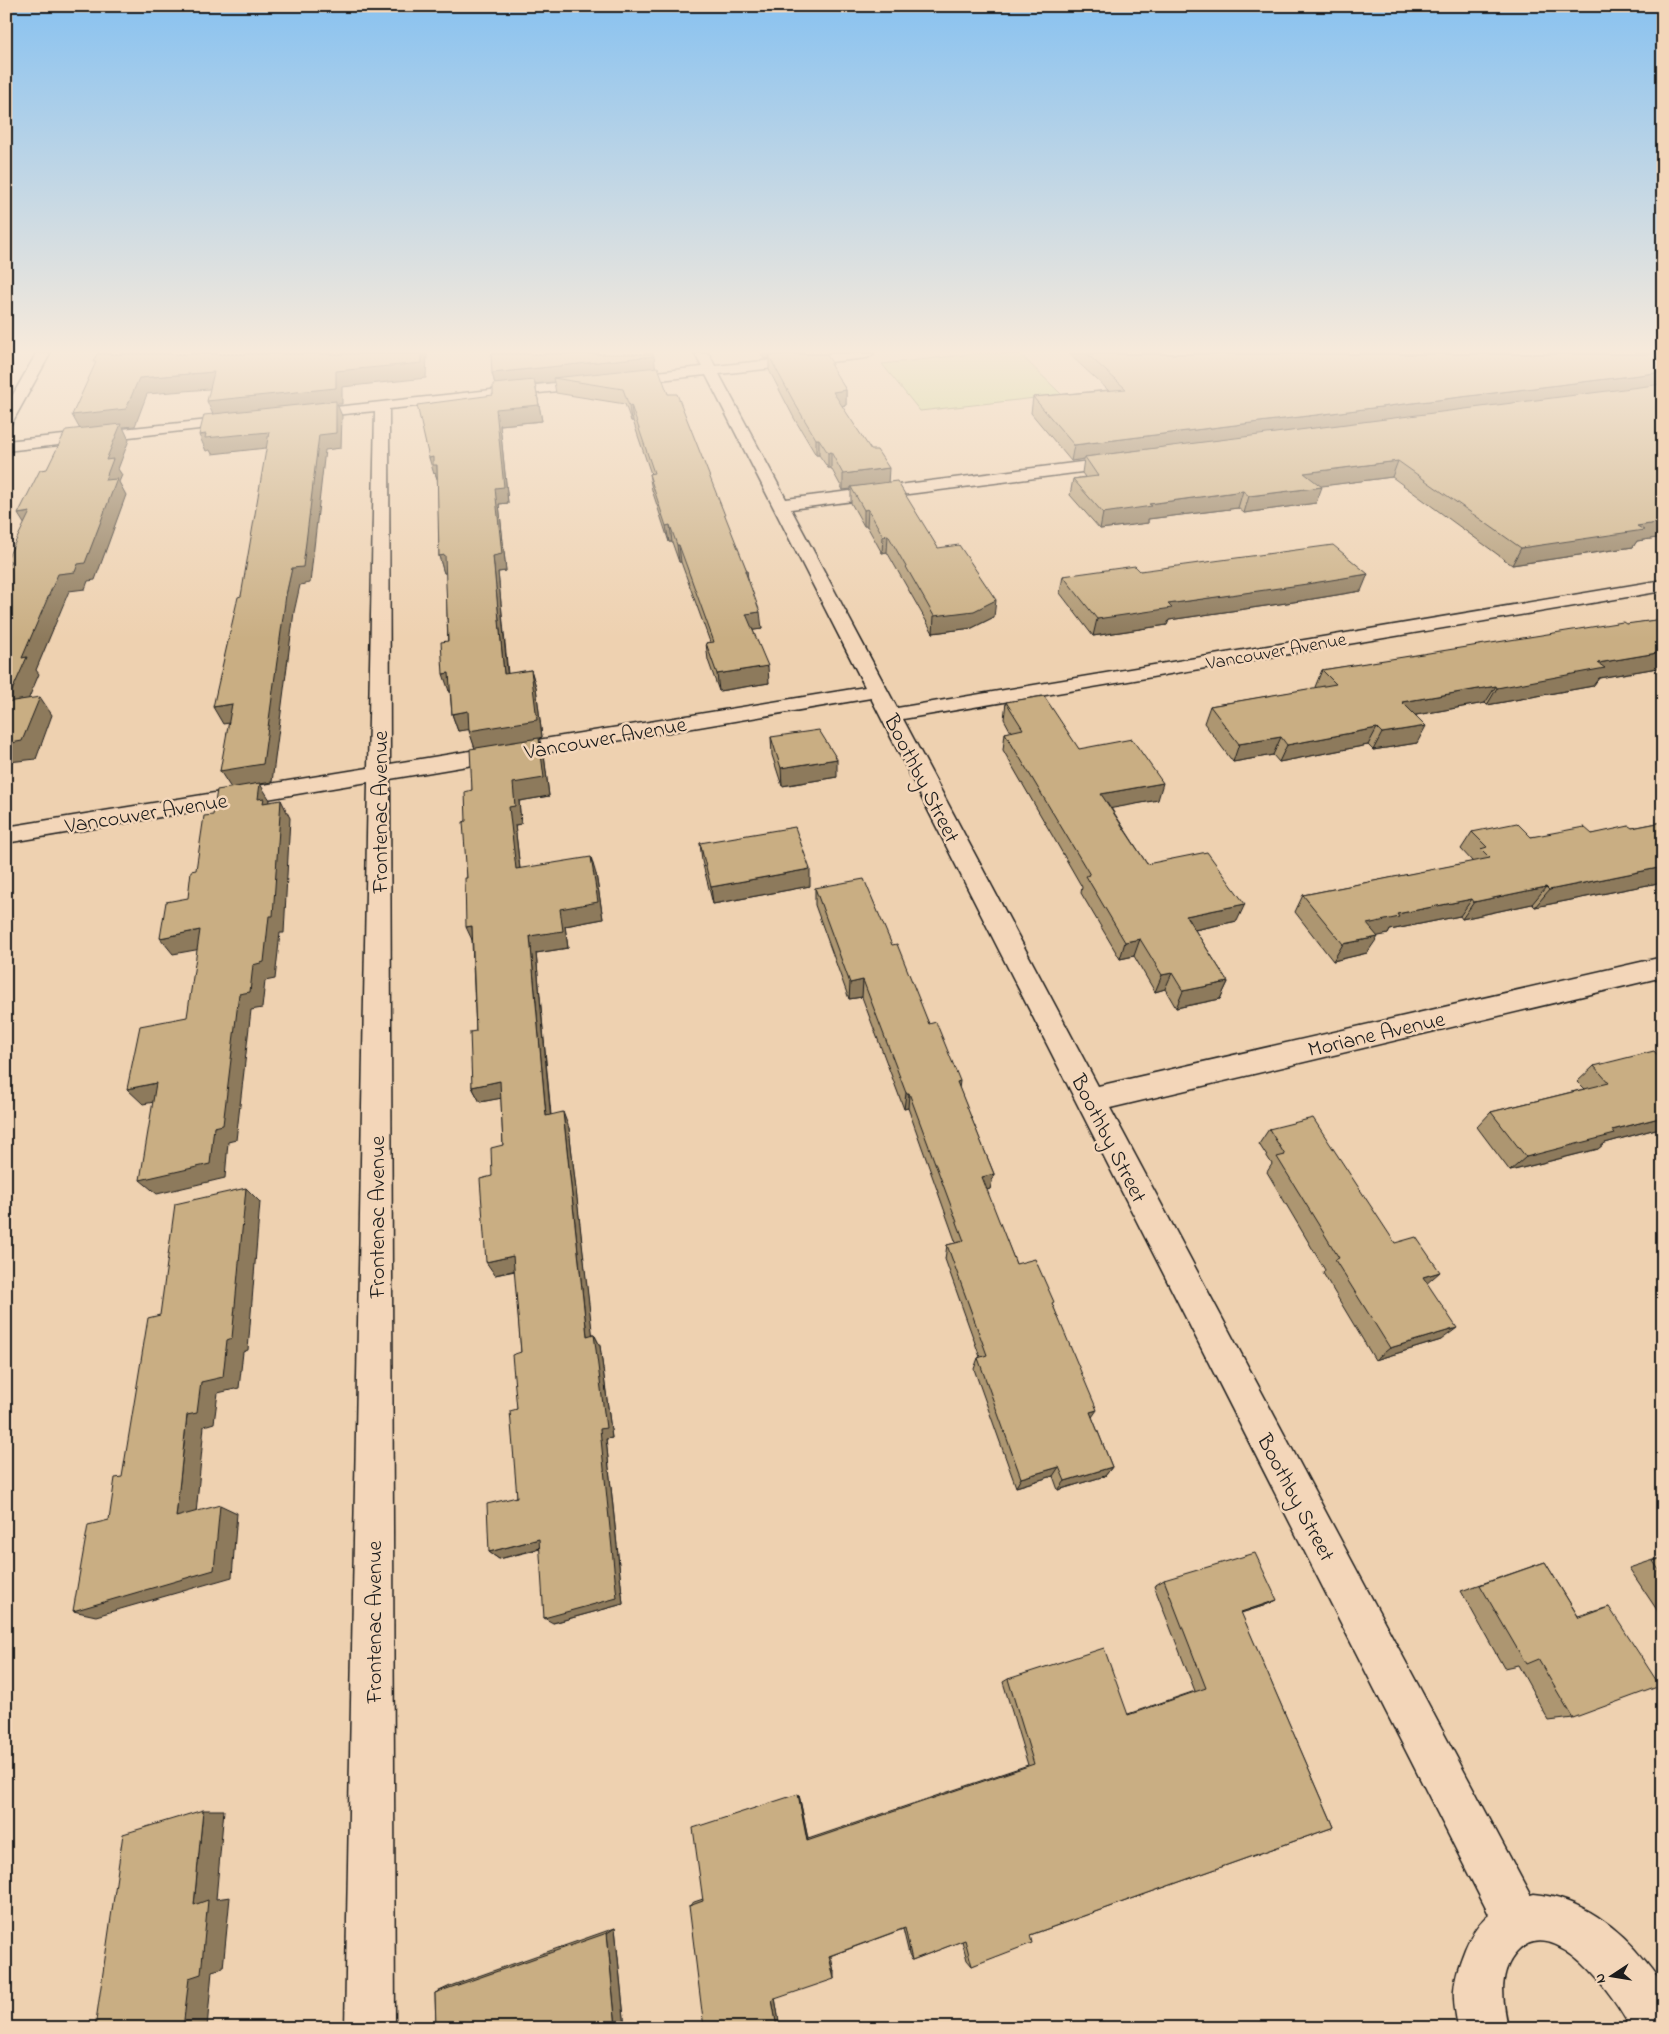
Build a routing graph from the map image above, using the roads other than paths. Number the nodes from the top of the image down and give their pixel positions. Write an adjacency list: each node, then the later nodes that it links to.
1 (382, 449): 7 (street, Frontenac Avenue)
2 (752, 449): 4 (street, Boothby Street)
3 (1138, 460): 4 (street)
4 (781, 505): 6 (street, Boothby Street)
5 (1663, 585): 6 (street, Vancouver Avenue)
6 (884, 703): 7 (street, Vancouver Avenue); 10 (street, Boothby Street)
7 (379, 774): 8 (street, Vancouver Avenue); 13 (street, Frontenac Avenue)
8 (6, 834)
9 (1663, 967): 10 (street, Moriane Avenue)
10 (1090, 1100): 11 (street, Boothby Street)
11 (1518, 1921): 12 (street); 14 (street)
12 (1655, 2008)
13 (370, 2028)
14 (1483, 2028)

